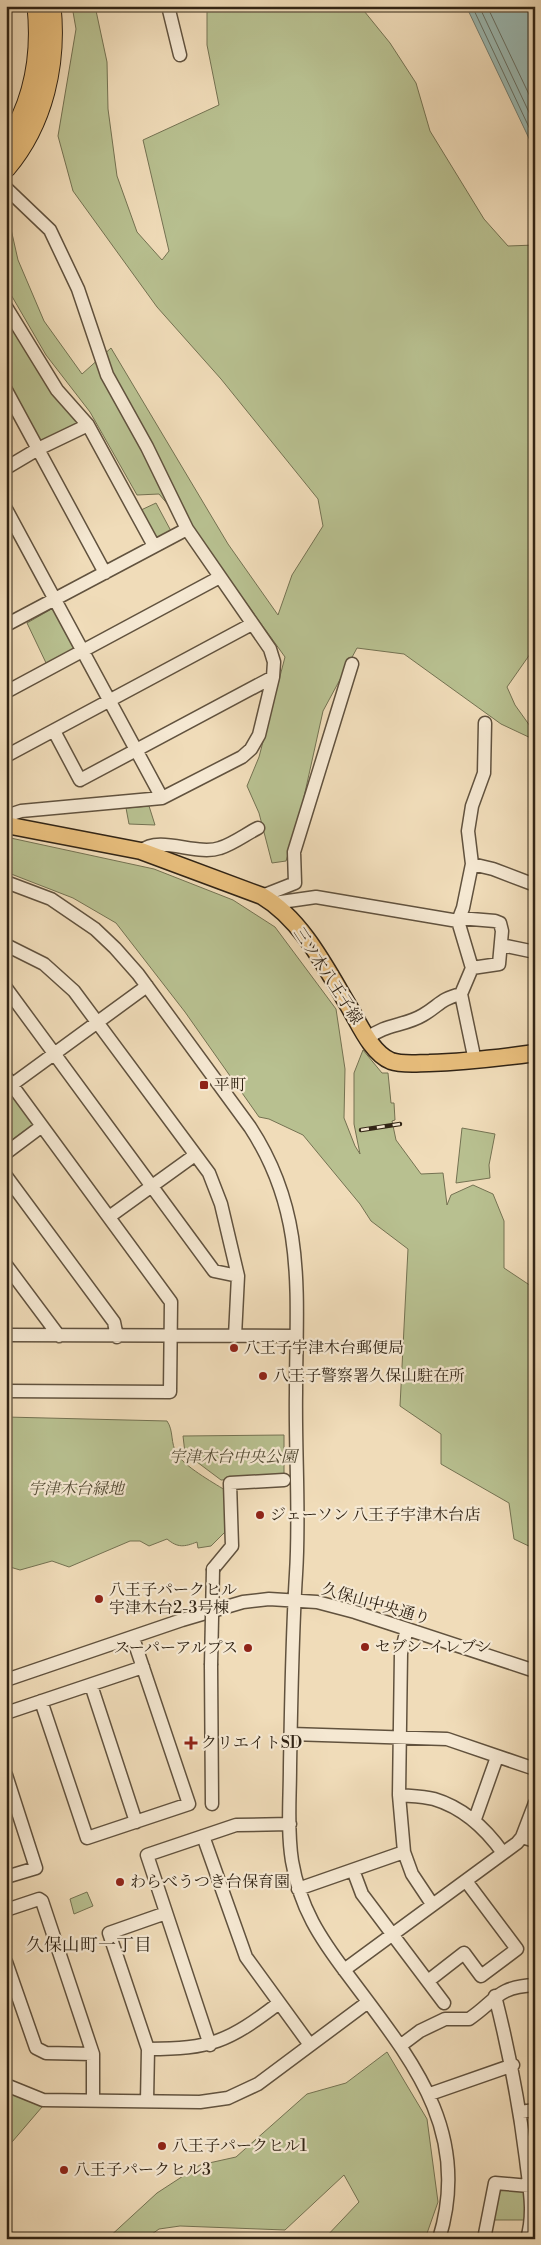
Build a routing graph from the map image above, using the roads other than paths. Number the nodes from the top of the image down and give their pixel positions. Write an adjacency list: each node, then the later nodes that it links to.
1 (37, 6): 5 (highway)
2 (51, 6): 6 (highway)
3 (168, 6): 4 (street)
4 (180, 55)
5 (6, 144)
6 (6, 168)
7 (6, 188): 14 (street)
8 (6, 307): 10 (street)
9 (6, 390): 11 (street)
10 (88, 425): 11 (street); 15 (street)
11 (38, 449): 12 (street); 16 (street)
12 (6, 468)
13 (6, 509): 18 (street)
14 (187, 529): 15 (street); 17 (street)
15 (154, 546): 16 (street)
16 (104, 573): 18 (street)
17 (220, 578): 19 (street); 21 (street)
18 (55, 599): 20 (street); 21 (street)
19 (252, 624): 23 (street); 25 (street)
20 (6, 625)
21 (84, 651): 24 (street); 25 (street)
22 (352, 664): 38 (street)
23 (273, 677): 28 (street); 30 (street)
24 (6, 692)
25 (110, 700): 27 (street); 28 (street)
26 (485, 723): 35 (street)
27 (54, 730): 28 (street); 29 (street)
28 (136, 750): 30 (street)
29 (6, 756)
30 (162, 798): 31 (street)
31 (6, 816)
32 (6, 825): 34 (main road, 三ツ木八王子線)
33 (258, 828): 34 (street)
34 (141, 851): 38 (main road, 三ツ木八王子線)
35 (472, 864): 37 (street); 39 (street)
36 (6, 882): 44 (street)
37 (535, 885)
38 (268, 900): 39 (street); 48 (main road, 三ツ木八王子線)
39 (458, 920): 41 (street); 43 (street)
40 (6, 945): 47 (street)
41 (501, 945): 42 (street); 43 (street)
42 (535, 952)
43 (472, 968): 46 (street)
44 (147, 986): 47 (street); 65 (street)
45 (6, 988): 49 (street)
46 (461, 994): 48 (street); 51 (street)
47 (98, 1022): 49 (street); 55 (street)
48 (368, 1038): 51 (main road, 三ツ木八王子線)
49 (55, 1053): 52 (street); 57 (street)
50 (531, 1055): 51 (main road, 三ツ木八王子線)
51 (475, 1061)
52 (8, 1084): 53 (street)
53 (42, 1126): 54 (street); 58 (street)
54 (6, 1153)
55 (195, 1155): 57 (street); 60 (street)
56 (6, 1176): 66 (street)
57 (151, 1186): 58 (street); 60 (street)
58 (109, 1217): 62 (street)
59 (6, 1265): 63 (street)
60 (238, 1276): 64 (street)
61 (6, 1335): 63 (street)
62 (171, 1335): 64 (street); 66 (street); 67 (street)
63 (59, 1336): 66 (street)
64 (235, 1336): 65 (street)
65 (296, 1336): 69 (street)
66 (118, 1337)
67 (6, 1391)
68 (284, 1480): 85 (street, bridge)
69 (293, 1600): 70 (street, 久保山中央通り); 71 (street, 久保山中央通り); 78 (street)
70 (407, 1629): 73 (street, 久保山中央通り); 79 (street)
71 (133, 1638): 72 (street); 74 (street, 久保山中央通り)
72 (143, 1667): 75 (street); 87 (street)
73 (535, 1671)
74 (6, 1680)
75 (91, 1684): 76 (street); 87 (street)
76 (41, 1701): 77 (street); 87 (street)
77 (6, 1713)
78 (291, 1734): 79 (street); 88 (street)
79 (400, 1736): 80 (street); 83 (street)
80 (497, 1757): 81 (street); 86 (street)
81 (535, 1769)
82 (6, 1775): 95 (street)
83 (399, 1795): 86 (street); 92 (street)
84 (535, 1803): 90 (street)
85 (212, 1804)
86 (475, 1819): 93 (street)
87 (136, 1822)
88 (290, 1824): 89 (street); 97 (street)
89 (203, 1836): 100 (street); 108 (street)
90 (522, 1837): 91 (street); 93 (street)
91 (535, 1841)
92 (404, 1852): 94 (street); 98 (street)
93 (503, 1853): 96 (street)
94 (353, 1870): 97 (street); 101 (street)
95 (6, 1878)
96 (466, 1881): 98 (street); 104 (street)
97 (298, 1889): 103 (street)
98 (432, 1904): 101 (street)
99 (6, 1910): 114 (street)
100 (166, 1913): 110 (street); 113 (street)
101 (392, 1934): 103 (street); 104 (street)
102 (6, 1962): 114 (street)
103 (344, 1970): 107 (street)
104 (428, 1981): 109 (street)
105 (535, 1984): 106 (street)
106 (495, 1996): 112 (street); 115 (street)
107 (368, 2002): 111 (street); 112 (street)
108 (278, 2003): 110 (street); 111 (street)
109 (444, 2003)
110 (210, 2045): 113 (street)
111 (310, 2045): 119 (street)
112 (400, 2046): 117 (street)
113 (148, 2049): 119 (street)
114 (93, 2054): 118 (street)
115 (513, 2065): 117 (street); 121 (street)
116 (6, 2085): 118 (street)
117 (430, 2094): 124 (street)
118 (93, 2100): 119 (street)
119 (147, 2101)
120 (535, 2110): 121 (street)
121 (520, 2112): 122 (street)
122 (531, 2171): 123 (street)
123 (529, 2186): 125 (street); 126 (street)
124 (440, 2239)
125 (484, 2239)
126 (527, 2239)

